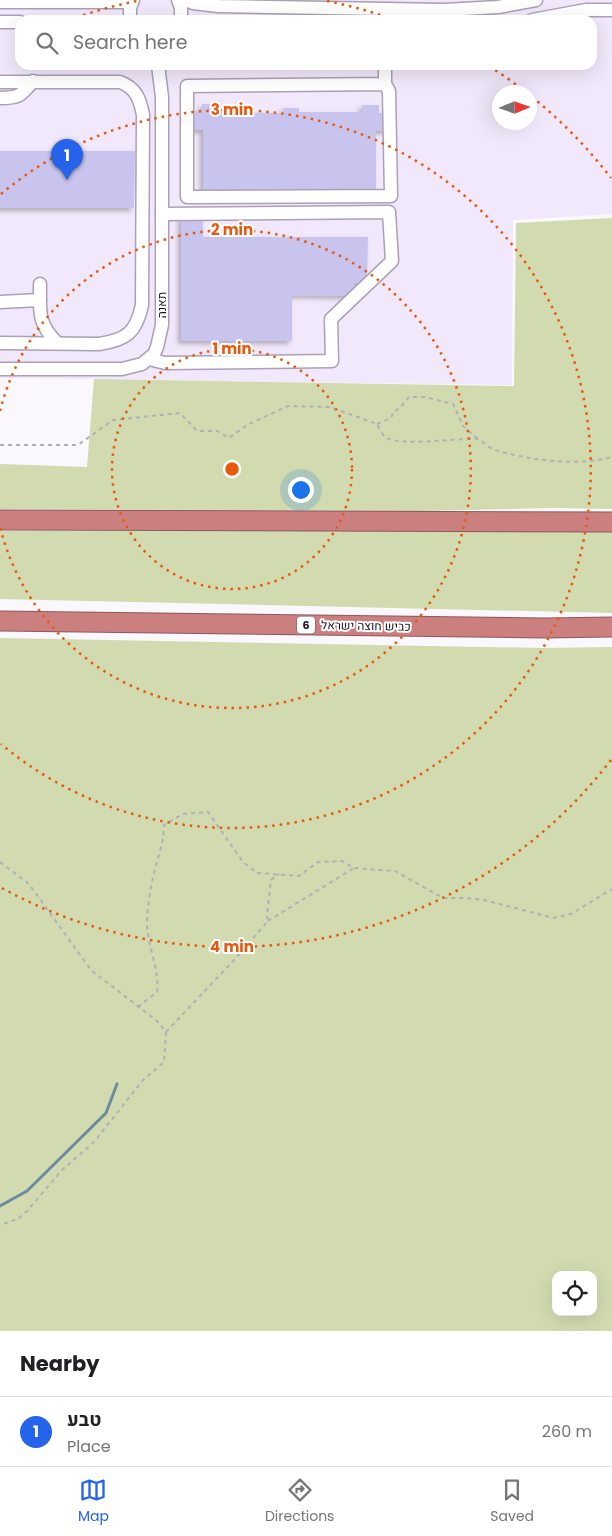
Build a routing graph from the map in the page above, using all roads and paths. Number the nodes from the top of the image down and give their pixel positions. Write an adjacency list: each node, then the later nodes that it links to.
1 (178, 0): 14 (street)
2 (186, 0): 8 (street)
3 (409, 0): 11 (street)
4 (536, 0): 11 (street)
5 (609, 0): 10 (street)
6 (132, 1): 7 (street); 13 (street)
7 (0, 2)
8 (281, 4): 9 (street)
9 (382, 5): 11 (street)
10 (612, 5)
11 (418, 10)
12 (612, 10): 15 (street)
13 (130, 15)
14 (181, 15)
15 (559, 15)
16 (0, 22): 17 (street)
17 (15, 22)
18 (159, 70): 24 (street, תאנה)
19 (165, 70): 24 (street, תאנה)
20 (385, 70): 23 (street)
21 (33, 81): 22 (street); 25 (street); 31 (street)
22 (0, 82)
23 (385, 84): 23 (street)
24 (162, 97): 26 (street, תאנה)
25 (0, 98)
26 (162, 214): 32 (street, תאנה); 32 (street)
27 (40, 284): 28 (street)
28 (40, 300): 29 (street); 31 (street)
29 (0, 302)
30 (0, 343): 31 (street)
31 (57, 344)
32 (149, 359): 33 (street)
33 (0, 369)
34 (377, 424): 35 (path); 35 (path); 36 (path)
35 (478, 439): 37 (path)
36 (0, 444)
37 (612, 457)
38 (0, 520): 39 (highway)
39 (612, 522)
40 (0, 621): 41 (highway, כביש חוצה ישראל / 6)
41 (612, 627)
42 (0, 862): 47 (path)
43 (354, 868): 44 (path); 45 (path); 46 (path)
44 (279, 874): 46 (path); 47 (path)
45 (612, 889)
46 (268, 921): 48 (path)
47 (138, 1007): 48 (path)
48 (166, 1032): 49 (path)
49 (0, 1225)

